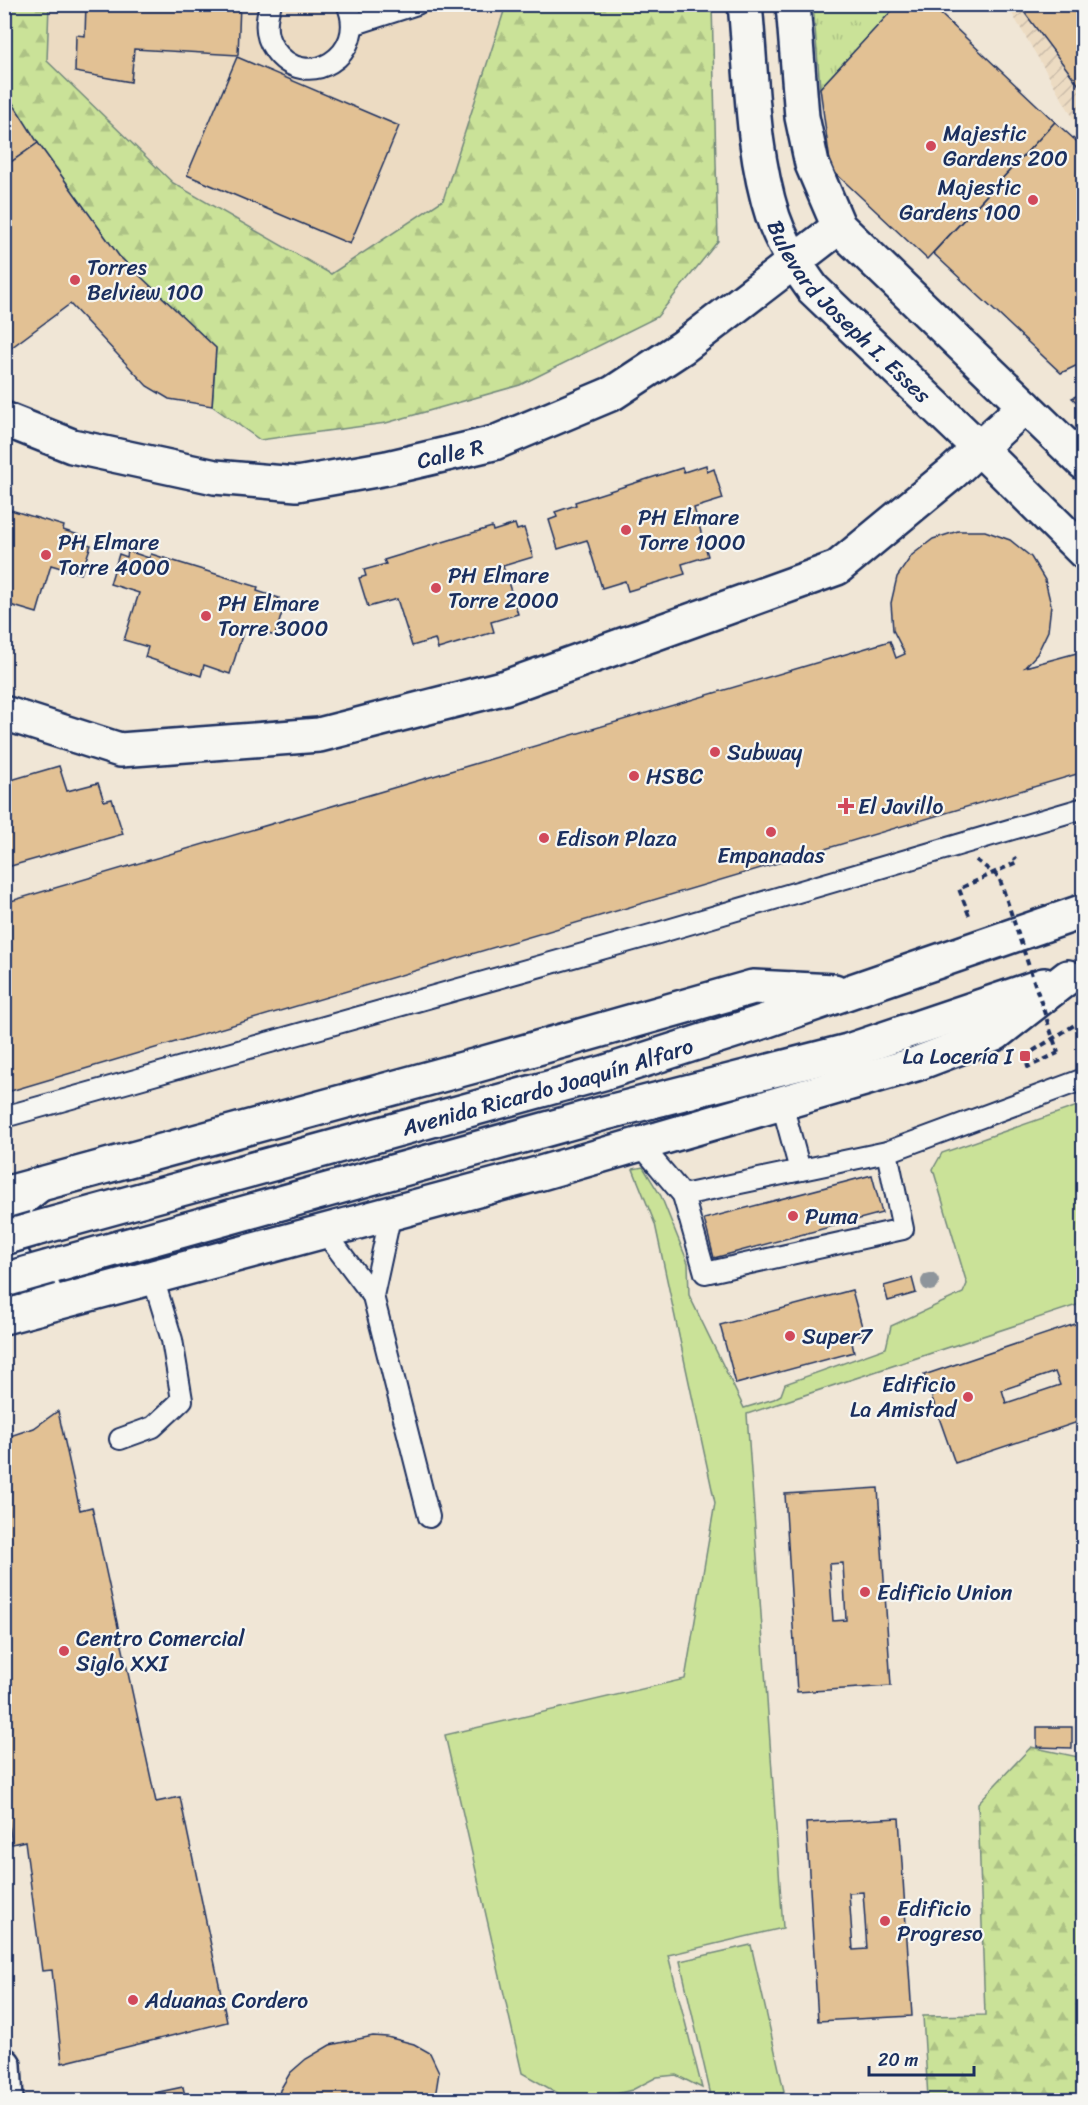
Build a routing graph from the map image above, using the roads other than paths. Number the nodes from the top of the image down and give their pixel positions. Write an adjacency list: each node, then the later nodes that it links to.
1 (271, 4): 6 (lane)
2 (346, 4): 6 (lane)
3 (417, 4): 6 (lane)
4 (745, 4): 8 (main road, Bulevard Joseph I. Esses)
5 (792, 4): 7 (main road, Bulevard Joseph I. Esses)
6 (352, 25)
7 (839, 227): 8 (main road, Calle R); 9 (main road, Bulevard Joseph I. Esses)
8 (794, 262): 10 (main road, Calle R); 11 (main road, Bulevard Joseph I. Esses)
9 (1025, 406): 11 (main road); 12 (main road, Bulevard Joseph I. Esses)
10 (4, 419)
11 (979, 448): 13 (main road, Bulevard Joseph I. Esses); 14 (main road)
12 (1083, 463)
13 (1083, 552)
14 (4, 713)
15 (1083, 808): 21 (lane)
16 (1083, 911): 18 (main road, Avenida Ricardo Joaquín Alfaro)
17 (1076, 974): 20 (main road); 32 (main road, Avenida Ricardo Joaquín Alfaro, bridge)
18 (851, 992): 25 (main road); 30 (main road, Avenida Ricardo Joaquín Alfaro, bridge)
19 (1083, 1079): 23 (lane)
20 (782, 1104): 22 (main road); 24 (lane)
21 (4, 1117)
22 (639, 1143): 27 (lane); 28 (main road)
23 (887, 1152): 24 (lane); 27 (lane)
24 (800, 1170): 27 (lane)
25 (40, 1184): 26 (main road); 34 (main road)
26 (4, 1194)
27 (683, 1195)
28 (391, 1213): 29 (main road); 33 (lane)
29 (324, 1232): 31 (main road); 33 (lane)
30 (4, 1238)
31 (153, 1278): 34 (main road); 36 (lane)
32 (4, 1280)
33 (373, 1296): 37 (lane)
34 (77, 1298): 35 (main road)
35 (4, 1317)
36 (120, 1439)
37 (429, 1517)
38 (4, 2065): 39 (main road)
39 (6, 2100)

